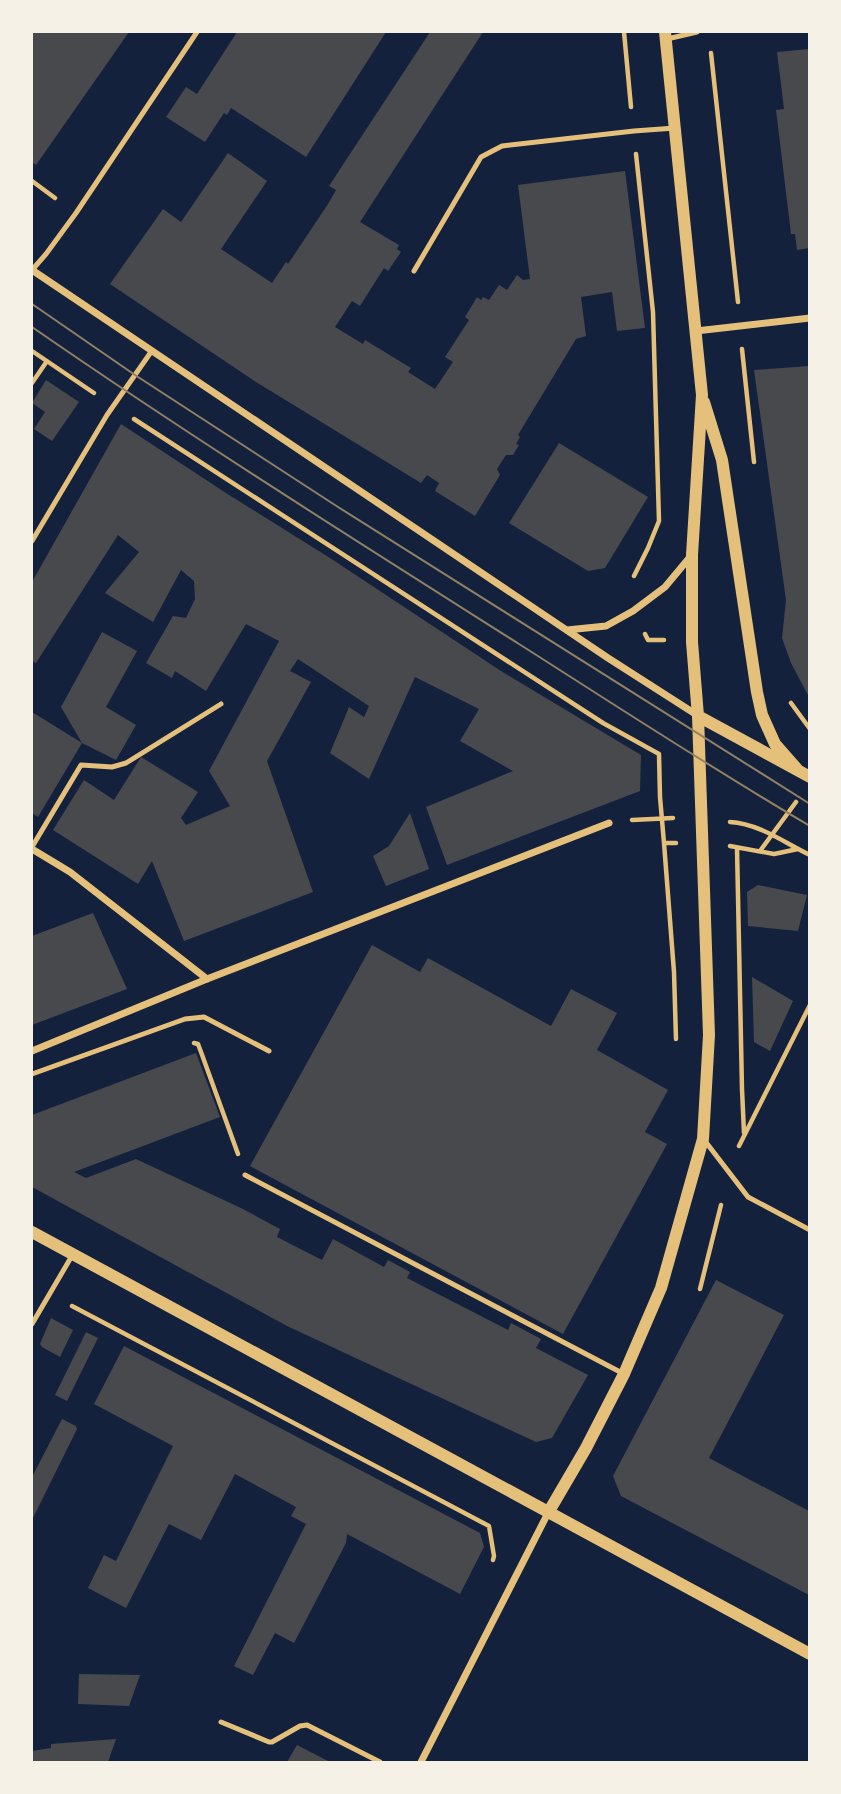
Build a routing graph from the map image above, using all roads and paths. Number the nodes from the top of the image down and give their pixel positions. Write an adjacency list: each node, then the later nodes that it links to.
1 (197, 32): 7 (lane)
2 (624, 32): 6 (path)
3 (698, 32): 4 (lane)
4 (665, 35): 5 (street)
5 (675, 128): 6 (lane); 10 (street)
6 (634, 131): 8 (lane); 19 (path)
7 (32, 270): 12 (street)
8 (414, 271)
9 (810, 318): 10 (street)
10 (695, 331): 15 (street)
11 (32, 351): 13 (path)
12 (151, 352): 16 (lane); 21 (street)
13 (47, 361): 14 (path); 16 (path)
14 (32, 383)
15 (702, 395): 18 (street); 25 (street)
16 (114, 406): 17 (lane); 28 (path)
17 (32, 541)
18 (692, 555): 20 (street); 24 (street)
19 (632, 579)
20 (633, 611): 21 (street); 22 (path)
21 (567, 630): 24 (street)
22 (648, 640)
23 (221, 704): 31 (lane)
24 (698, 716): 25 (street); 44 (street)
25 (797, 769): 26 (street)
26 (810, 776)
27 (799, 798): 34 (path)
28 (662, 818)
29 (609, 823): 36 (street)
30 (664, 843): 38 (path)
31 (32, 848): 36 (street)
32 (737, 848): 43 (path)
33 (797, 849): 35 (path)
34 (760, 851)
35 (810, 855)
36 (207, 979): 40 (street)
37 (810, 1005): 43 (path)
38 (676, 1039)
39 (189, 1040): 46 (path)
40 (32, 1051)
41 (269, 1051): 42 (lane)
42 (32, 1074)
43 (744, 1134): 45 (path)
44 (703, 1139): 45 (lane); 53 (street)
45 (729, 1173): 47 (lane); 50 (path)
46 (245, 1175): 53 (lane)
47 (810, 1230)
48 (32, 1232): 49 (street)
49 (73, 1254): 51 (lane); 54 (street)
50 (700, 1289)
51 (50, 1294): 52 (lane); 55 (path)
52 (32, 1324)
53 (624, 1374): 54 (street)
54 (548, 1513): 56 (street); 59 (street)
55 (489, 1568)
56 (810, 1654)
57 (221, 1722): 58 (lane)
58 (380, 1762)
59 (421, 1762)

